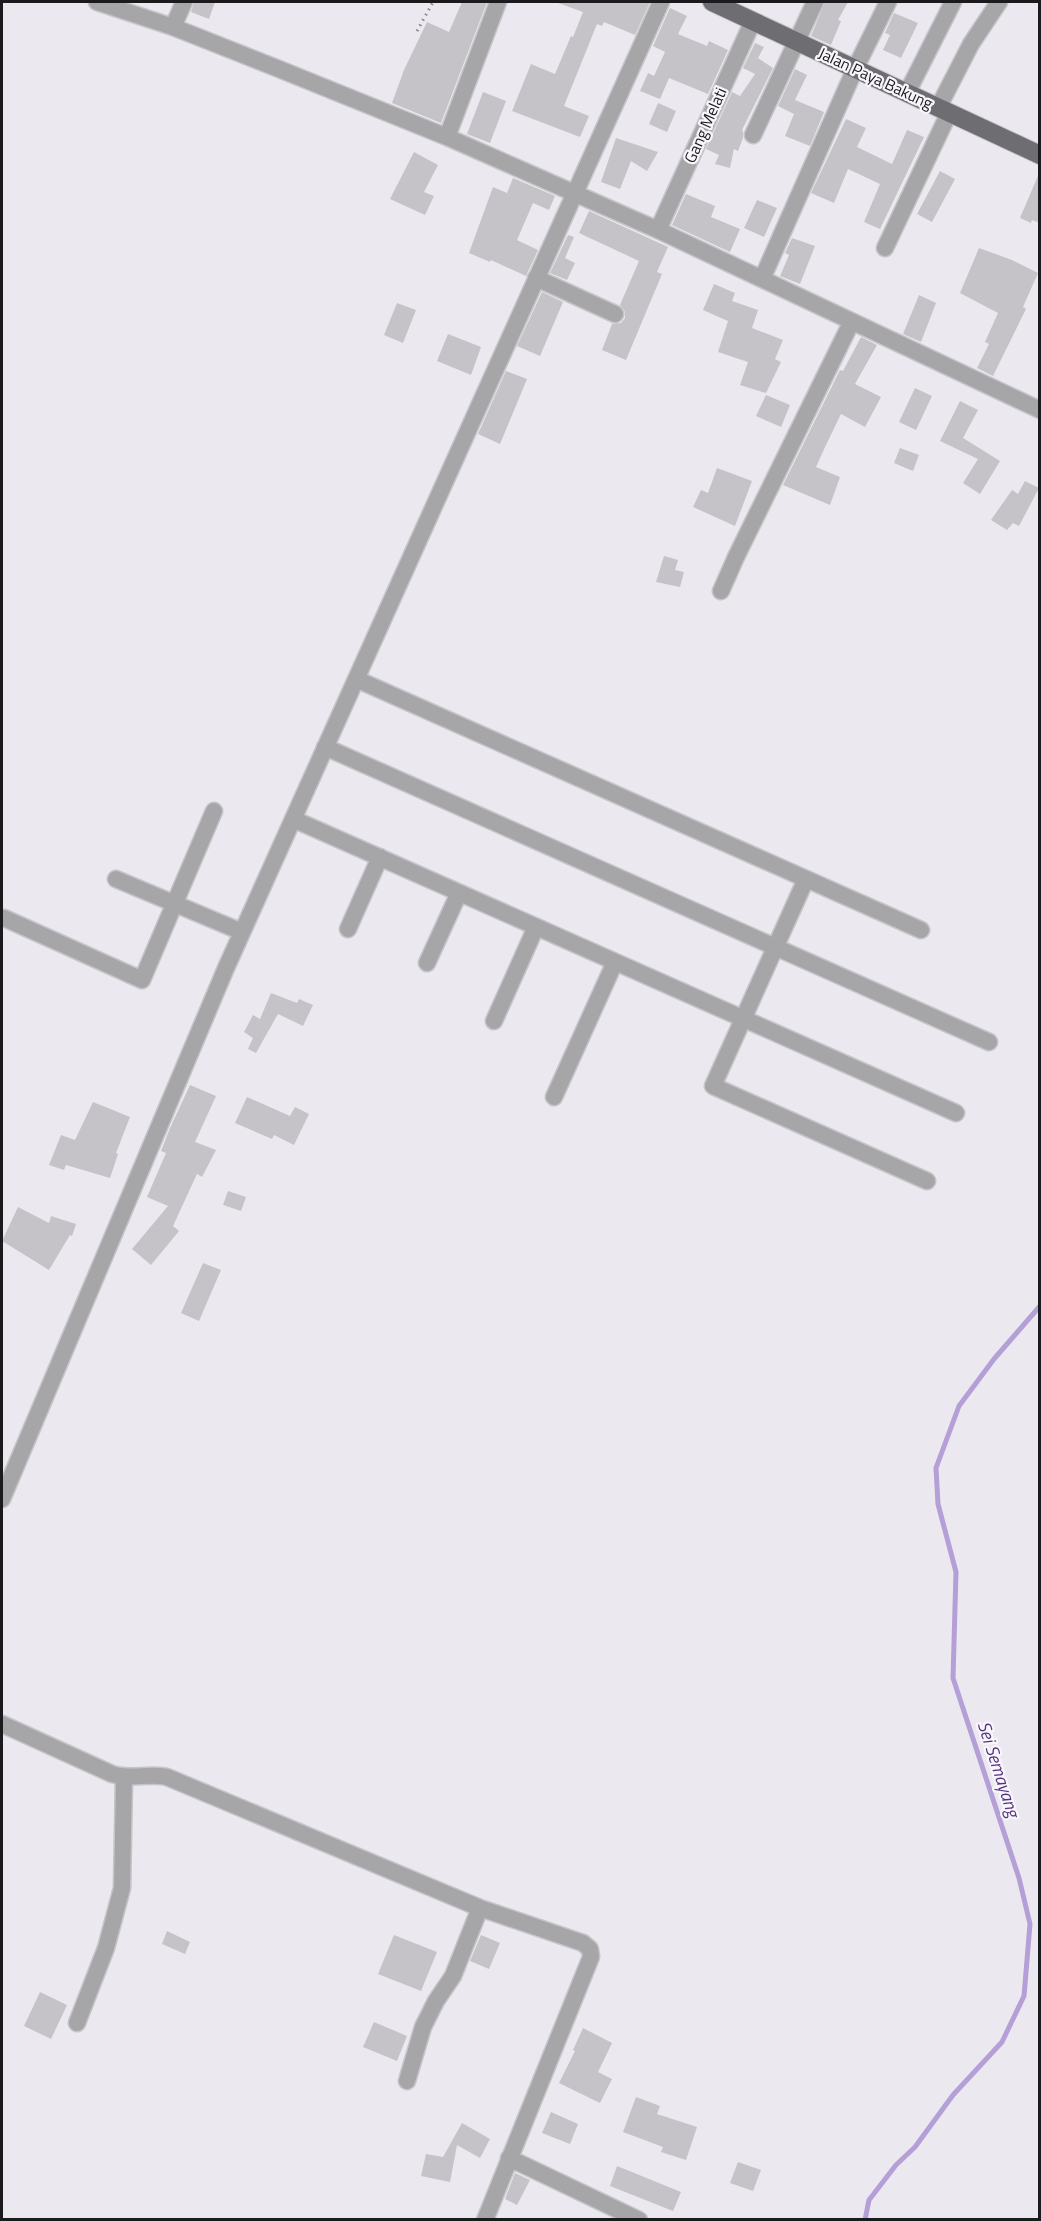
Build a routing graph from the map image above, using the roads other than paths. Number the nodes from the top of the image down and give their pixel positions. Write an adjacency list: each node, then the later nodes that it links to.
1 (100, 2): 11 (street)
2 (184, 2): 11 (street)
3 (498, 2): 17 (street)
4 (661, 2): 19 (street)
5 (815, 2): 12 (street)
6 (888, 2): 13 (street)
7 (953, 2): 14 (street)
8 (999, 2): 15 (street)
9 (720, 3): 10 (main road, Jalan Paya Bakung)
10 (753, 21): 12 (main road, Jalan Paya Bakung); 20 (street, Gang Melati)
11 (173, 27): 17 (street)
12 (795, 41): 13 (main road, Jalan Paya Bakung); 16 (street)
13 (855, 69): 14 (main road, Jalan Paya Bakung); 23 (street)
14 (907, 93): 15 (main road, Jalan Paya Bakung)
15 (943, 110): 18 (main road, Jalan Paya Bakung); 21 (street)
16 (753, 135)
17 (447, 137): 19 (street)
18 (1040, 155)
19 (574, 193): 20 (street); 22 (street)
20 (658, 230): 23 (street)
21 (885, 248)
22 (536, 278): 24 (street); 28 (street)
23 (762, 279): 25 (street)
24 (615, 314)
25 (851, 323): 26 (street); 27 (street)
26 (1040, 410)
27 (721, 591)
28 (356, 679): 29 (street); 34 (street)
29 (325, 747): 31 (street); 42 (street)
30 (214, 812): 36 (street)
31 (293, 819): 32 (street); 41 (street)
32 (380, 857): 35 (street); 39 (street)
33 (116, 879): 36 (street)
34 (806, 879): 40 (street); 42 (street)
35 (459, 892): 38 (street); 44 (street)
36 (174, 904): 37 (street); 41 (street)
37 (4, 918)
38 (536, 927): 43 (street); 46 (street)
39 (348, 929)
40 (921, 930)
41 (242, 932): 51 (street)
42 (776, 947): 45 (street); 47 (street)
43 (615, 962): 45 (street); 48 (street)
44 (427, 963)
45 (743, 1019): 49 (street); 50 (street)
46 (494, 1021)
47 (989, 1042)
48 (554, 1097)
49 (956, 1113)
50 (927, 1181)
51 (2, 1499)
52 (2, 1724): 53 (street)
53 (124, 1778): 54 (street); 55 (street)
54 (480, 1908): 56 (street); 57 (street)
55 (76, 2023)
56 (407, 2081)
57 (509, 2158): 58 (street); 59 (street)
58 (485, 2220)
59 (639, 2220)

